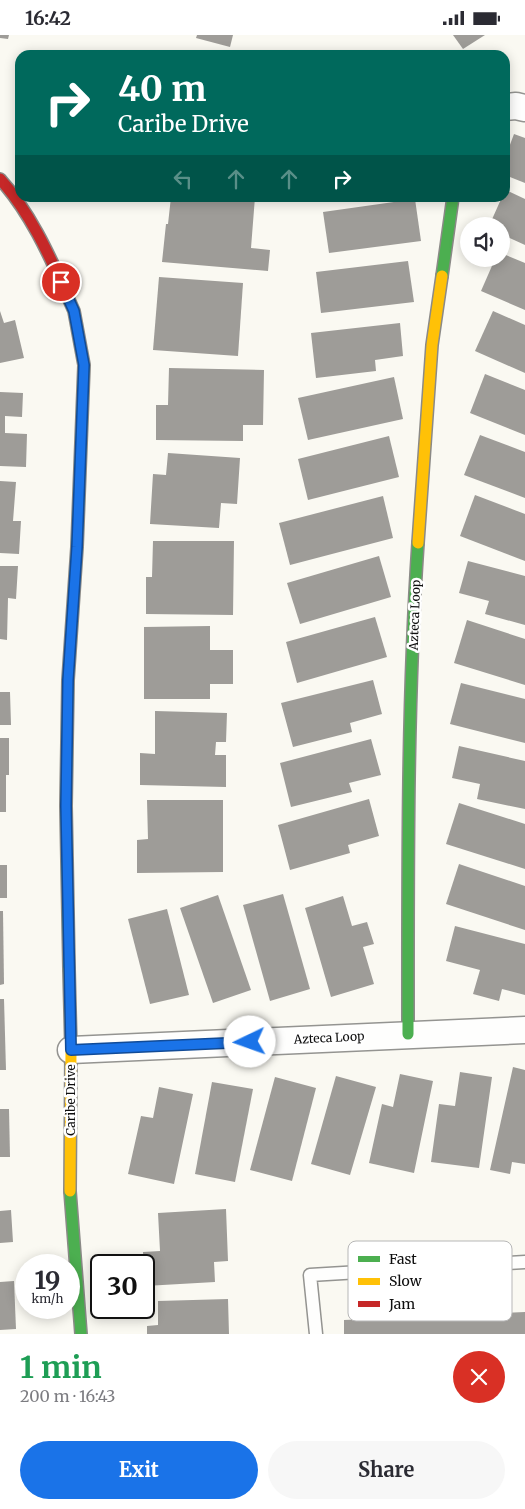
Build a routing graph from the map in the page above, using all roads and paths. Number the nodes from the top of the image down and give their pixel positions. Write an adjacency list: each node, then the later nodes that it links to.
1 (510, 107): 2 (street)
2 (525, 108)
3 (20, 202): 7 (street, Caribe Drive)
4 (452, 202): 6 (street, Azteca Loop)
5 (525, 1030): 6 (street, Azteca Loop)
6 (408, 1034): 7 (street, Azteca Loop)
7 (71, 1050): 11 (street, Caribe Drive)
8 (525, 1262): 9 (lane)
9 (512, 1263)
10 (348, 1273): 12 (lane)
11 (80, 1334)
12 (316, 1334)

